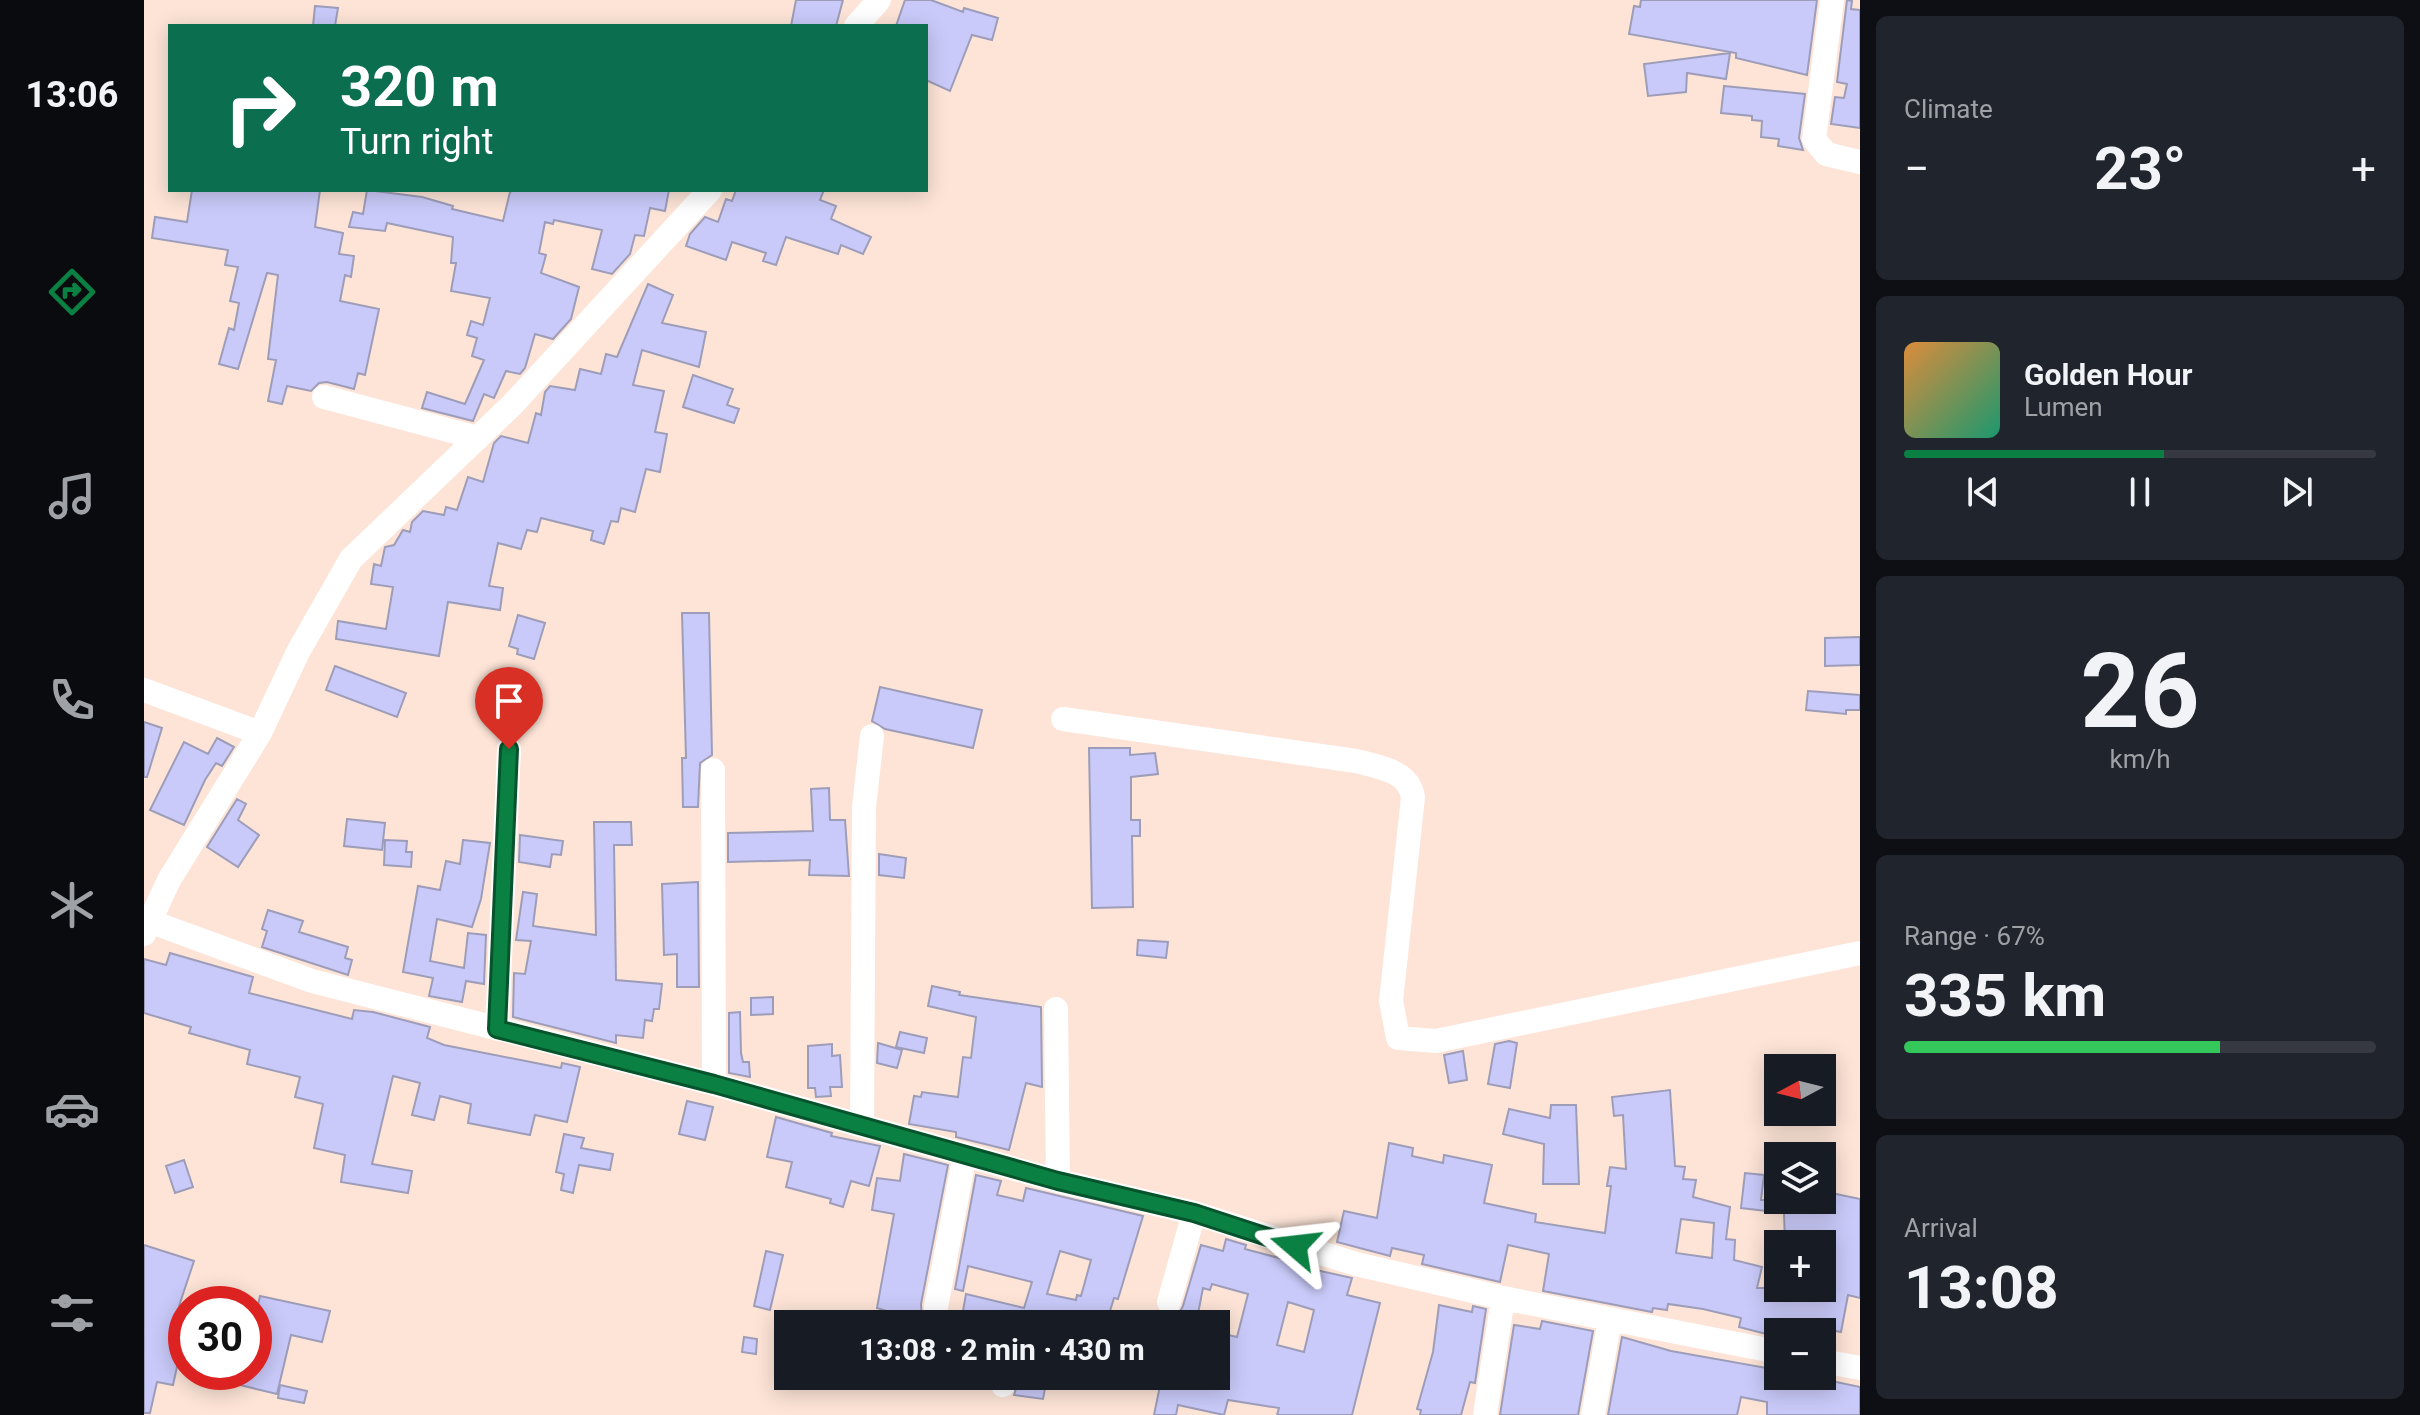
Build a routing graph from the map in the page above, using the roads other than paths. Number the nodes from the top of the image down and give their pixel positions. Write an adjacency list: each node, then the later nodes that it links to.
1 (879, 0): 3 (street)
2 (1832, 0): 4 (street)
3 (858, 24)
4 (1860, 162)
5 (708, 192): 7 (street)
6 (324, 397): 7 (street)
7 (478, 438): 10 (street)
8 (144, 690): 10 (street)
9 (1063, 719): 15 (street)
10 (260, 733): 14 (street)
11 (872, 736): 19 (street)
12 (509, 749): 17 (street)
13 (713, 770): 18 (street)
14 (146, 928): 17 (street)
15 (1860, 953)
16 (1056, 1009): 21 (street)
17 (497, 1029): 18 (street)
18 (714, 1084): 19 (street)
19 (862, 1124): 20 (street)
20 (965, 1154): 21 (street); 25 (street)
21 (1058, 1181): 22 (street)
22 (1194, 1213): 23 (street); 24 (street)
23 (1503, 1298): 26 (street); 30 (street)
24 (1169, 1302)
25 (936, 1310)
26 (1610, 1319): 27 (street); 31 (street)
27 (1764, 1349)
28 (1836, 1364): 29 (street)
29 (1860, 1368)
30 (1485, 1415)
31 (1593, 1415)

